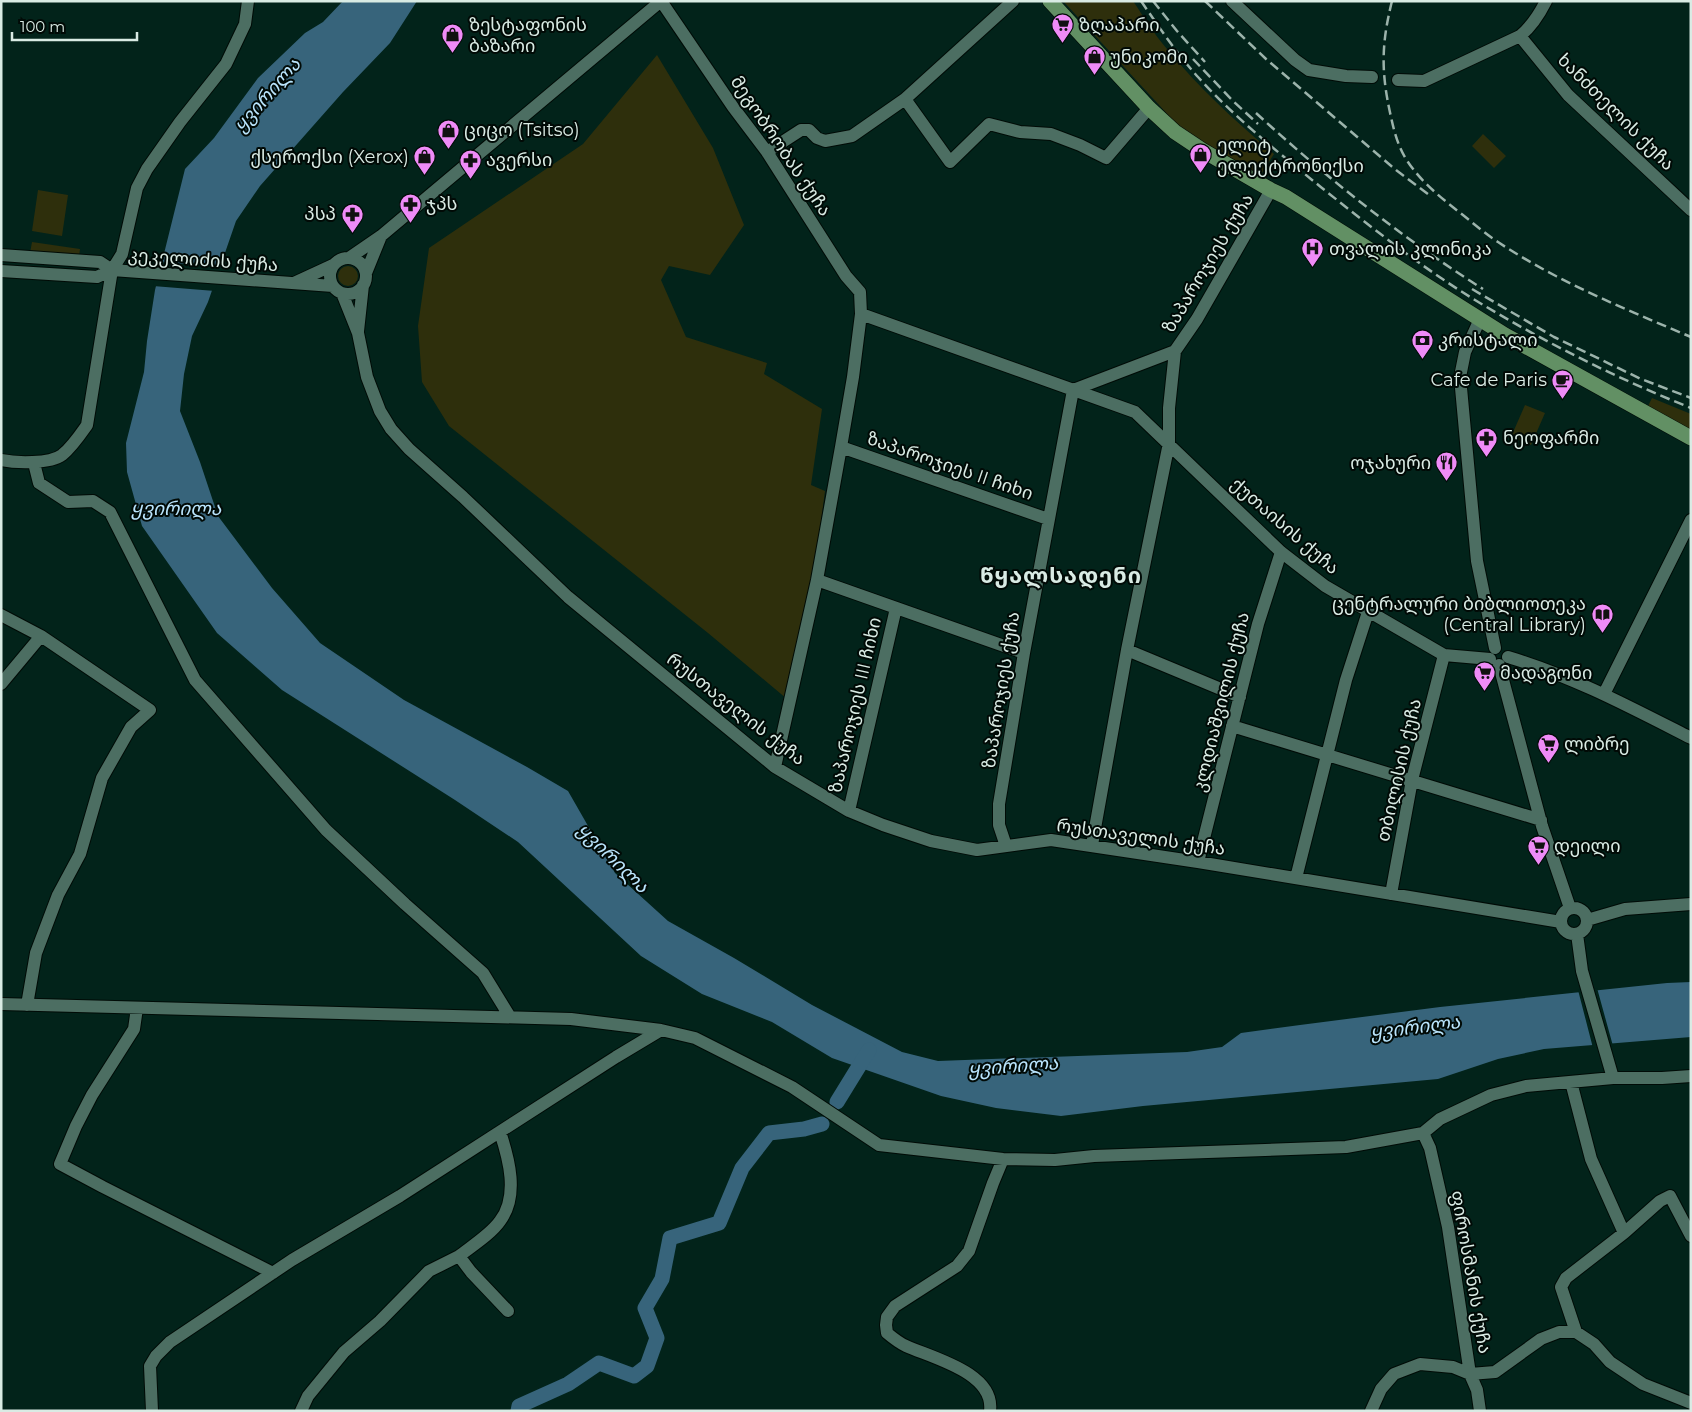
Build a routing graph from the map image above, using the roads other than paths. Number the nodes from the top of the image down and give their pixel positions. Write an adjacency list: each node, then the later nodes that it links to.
1 (248, 1): 19 (street)
2 (661, 1): 12 (street, მეგობრობას ქუჩა); 15 (street)
3 (1013, 1): 10 (street)
4 (1050, 1): 11 (main road)
5 (1232, 1): 8 (street)
6 (1546, 1): 7 (street)
7 (1520, 36): 9 (street); 14 (street, ხანძთელის ქუჩა)
8 (1372, 77)
9 (1398, 80)
10 (904, 99): 11 (street); 12 (street)
11 (1149, 108): 13 (main road)
12 (767, 152): 24 (street, მეგობრობას ქუჩა)
13 (1271, 190): 25 (main road); 27 (street, ზაპაროჯიეს ქუჩა)
14 (1691, 210)
15 (382, 236): 17 (street); 21 (street, რუსთაველის ქუჩა)
16 (1, 255): 19 (street, კეკელიძის ქუჩა)
17 (348, 258): 18 (street); 21 (street)
18 (333, 265): 22 (street, კეკელიძის ქუჩა); 23 (street)
19 (112, 270): 20 (street, კეკელიძის ქუჩა); 22 (street, კეკელიძის ქუჩა); 33 (street)
20 (1, 271)
21 (364, 279): 23 (street); 26 (street, რუსთაველის ქუჩა)
22 (292, 284): 23 (street, კეკელიძის ქუჩა)
23 (337, 290): 26 (street, რუსთაველის ქუჩა)
24 (861, 314): 28 (street, ქუთაისის ქუჩა); 31 (street)
25 (1480, 319): 29 (main road); 45 (street)
26 (358, 333): 52 (street, რუსთაველის ქუჩა)
27 (1175, 351): 28 (street, ზაპაროჯიეს ქუჩა); 30 (street)
28 (1073, 390): 30 (street, ქუთაისის ქუჩა); 34 (street, ზაპაროჯიეს ქუჩა)
29 (1691, 438)
30 (1169, 443): 36 (street, ქუთაისის ქუჩა); 42 (street)
31 (841, 447): 34 (street, ზაპაროჯიეს II ჩიხი); 37 (street)
32 (1, 460): 33 (street)
33 (34, 462): 69 (street)
34 (1048, 519): 43 (street, ზაპაროჯიეს ქუჩა)
35 (1691, 520): 47 (street)
36 (1282, 552): 39 (street, ქუთაისის ქუჩა); 48 (street, კლდიაშვილის ქუჩა)
37 (817, 580): 38 (street, ზაპაროჯიეს III ჩიხი); 52 (street)
38 (896, 608): 43 (street, ზაპაროჯიეს III ჩიხი); 54 (street, ზაპაროჯიეს III ჩიხი)
39 (1368, 612): 44 (street, ქუთაისის ქუჩა); 51 (street)
40 (1, 615): 41 (street)
41 (41, 636): 46 (street); 67 (street)
42 (1126, 650): 48 (street); 57 (street)
43 (1024, 653): 56 (street, ზაპაროჯიეს ქუჩა)
44 (1444, 655): 45 (street, ქუთაისის ქუჩა); 53 (street, თბილისის ქუჩა)
45 (1498, 658): 47 (street, ქუთაისის ქუჩა); 55 (street)
46 (1, 684)
47 (1604, 694): 50 (street, ქუთაისის ქუჩა)
48 (1240, 697): 49 (street, კლდიაშვილის ქუჩა)
49 (1232, 726): 51 (street); 58 (street, კლდიაშვილის ქუჩა)
50 (1691, 738)
51 (1327, 754): 53 (street); 59 (street)
52 (775, 767): 54 (street, რუსთაველის ქუჩა)
53 (1412, 780): 55 (street); 60 (street, თბილისის ქუჩა)
54 (849, 811): 56 (street, რუსთაველის ქუჩა)
55 (1541, 820): 62 (street)
56 (1006, 846): 57 (street, რუსთაველის ქუჩა)
57 (1092, 846): 58 (street, რუსთაველის ქუჩა)
58 (1198, 862): 59 (street, რუსთაველის ქუჩა)
59 (1296, 878): 60 (street, რუსთაველის ქუჩა)
60 (1390, 894): 64 (street, რუსთაველის ქუჩა)
61 (1691, 904): 63 (street)
62 (1570, 908): 63 (street); 64 (street)
63 (1587, 920): 65 (street)
64 (1561, 922): 65 (street)
65 (1577, 934): 72 (street)
66 (1, 1004): 67 (street)
67 (27, 1005): 68 (street)
68 (137, 1008): 69 (street); 80 (street)
69 (510, 1017): 70 (street)
70 (661, 1030): 74 (street); 76 (street)
71 (1691, 1076): 72 (street)
72 (1613, 1078): 73 (street)
73 (1571, 1082): 75 (street); 77 (street)
74 (500, 1132): 79 (street); 80 (street)
75 (1423, 1133): 76 (street); 83 (street, ფიროსმანის ქუჩა)
76 (1003, 1159): 87 (street)
77 (1624, 1233): 78 (street); 82 (street)
78 (1691, 1236)
79 (459, 1256): 81 (street); 86 (street)
80 (273, 1273): 85 (street)
81 (508, 1311)
82 (1576, 1332): 83 (street, ფიროსმანის ქუჩა); 84 (street)
83 (1470, 1374): 88 (street); 89 (street)
84 (1691, 1403)
85 (152, 1411)
86 (301, 1411)
87 (990, 1411)
88 (1370, 1411)
89 (1480, 1411)

